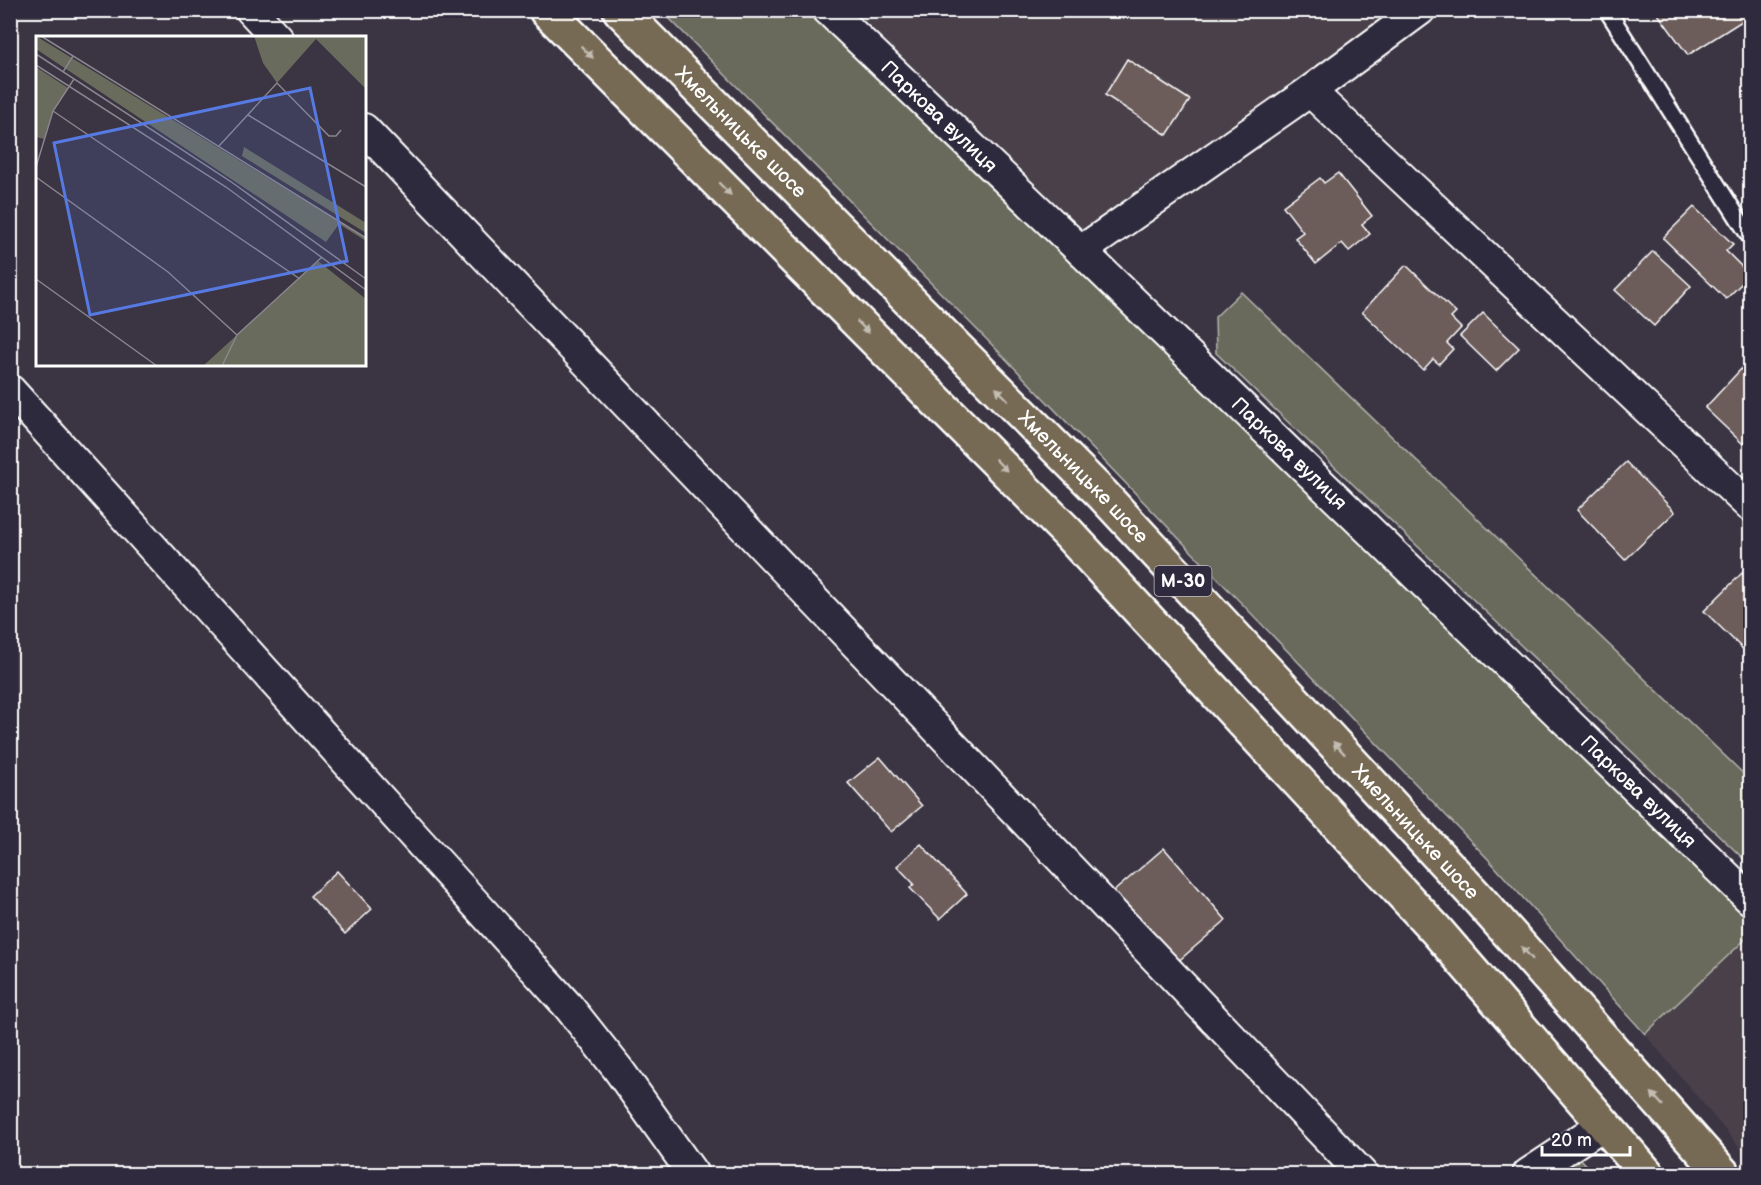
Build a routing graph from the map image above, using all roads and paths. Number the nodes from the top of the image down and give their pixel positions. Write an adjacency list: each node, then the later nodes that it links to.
1 (251, 10): 7 (street)
2 (546, 10): 15 (highway, М-30, one-way to 15)
3 (620, 10): 20 (highway, Хмельницьке шосе / М-30, one-way to 3)
4 (828, 10): 11 (street, Паркова вулиця)
5 (1420, 10): 8 (street)
6 (1607, 10): 10 (lane)
7 (275, 36)
8 (1310, 91): 11 (street); 13 (street)
9 (366, 131): 17 (street)
10 (1750, 237)
11 (1081, 251): 14 (street, Паркова вулиця)
12 (10, 390): 16 (street)
13 (1750, 506)
14 (1750, 898)
15 (1604, 1124): 18 (street); 19 (highway, М-30)
16 (693, 1174)
17 (1362, 1174)
18 (1528, 1174)
19 (1647, 1174)
20 (1723, 1174)

